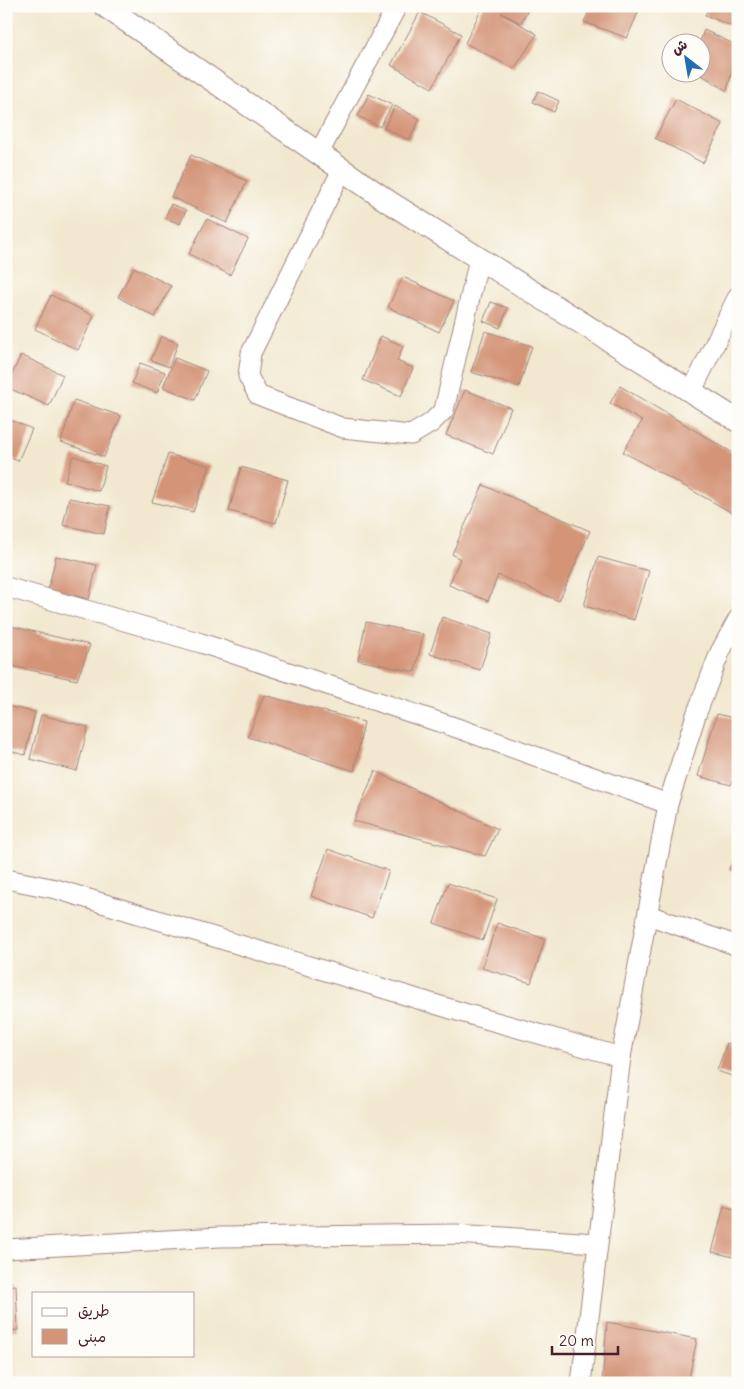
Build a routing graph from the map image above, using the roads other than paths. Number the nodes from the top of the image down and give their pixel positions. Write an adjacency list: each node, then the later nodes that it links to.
1 (105, 6): 3 (street)
2 (397, 6): 3 (street)
3 (319, 153): 4 (street)
4 (342, 170): 5 (street); 5 (street)
5 (479, 259): 7 (street)
6 (738, 296): 7 (street)
7 (691, 393): 8 (street)
8 (738, 421)
9 (6, 587): 11 (street)
10 (738, 619): 11 (street)
11 (668, 804): 13 (street)
12 (6, 879): 15 (street)
13 (648, 915): 14 (street); 15 (street)
14 (738, 946)
15 (621, 1057): 16 (street)
16 (597, 1243): 17 (street); 18 (street)
17 (6, 1249)
18 (581, 1383)

